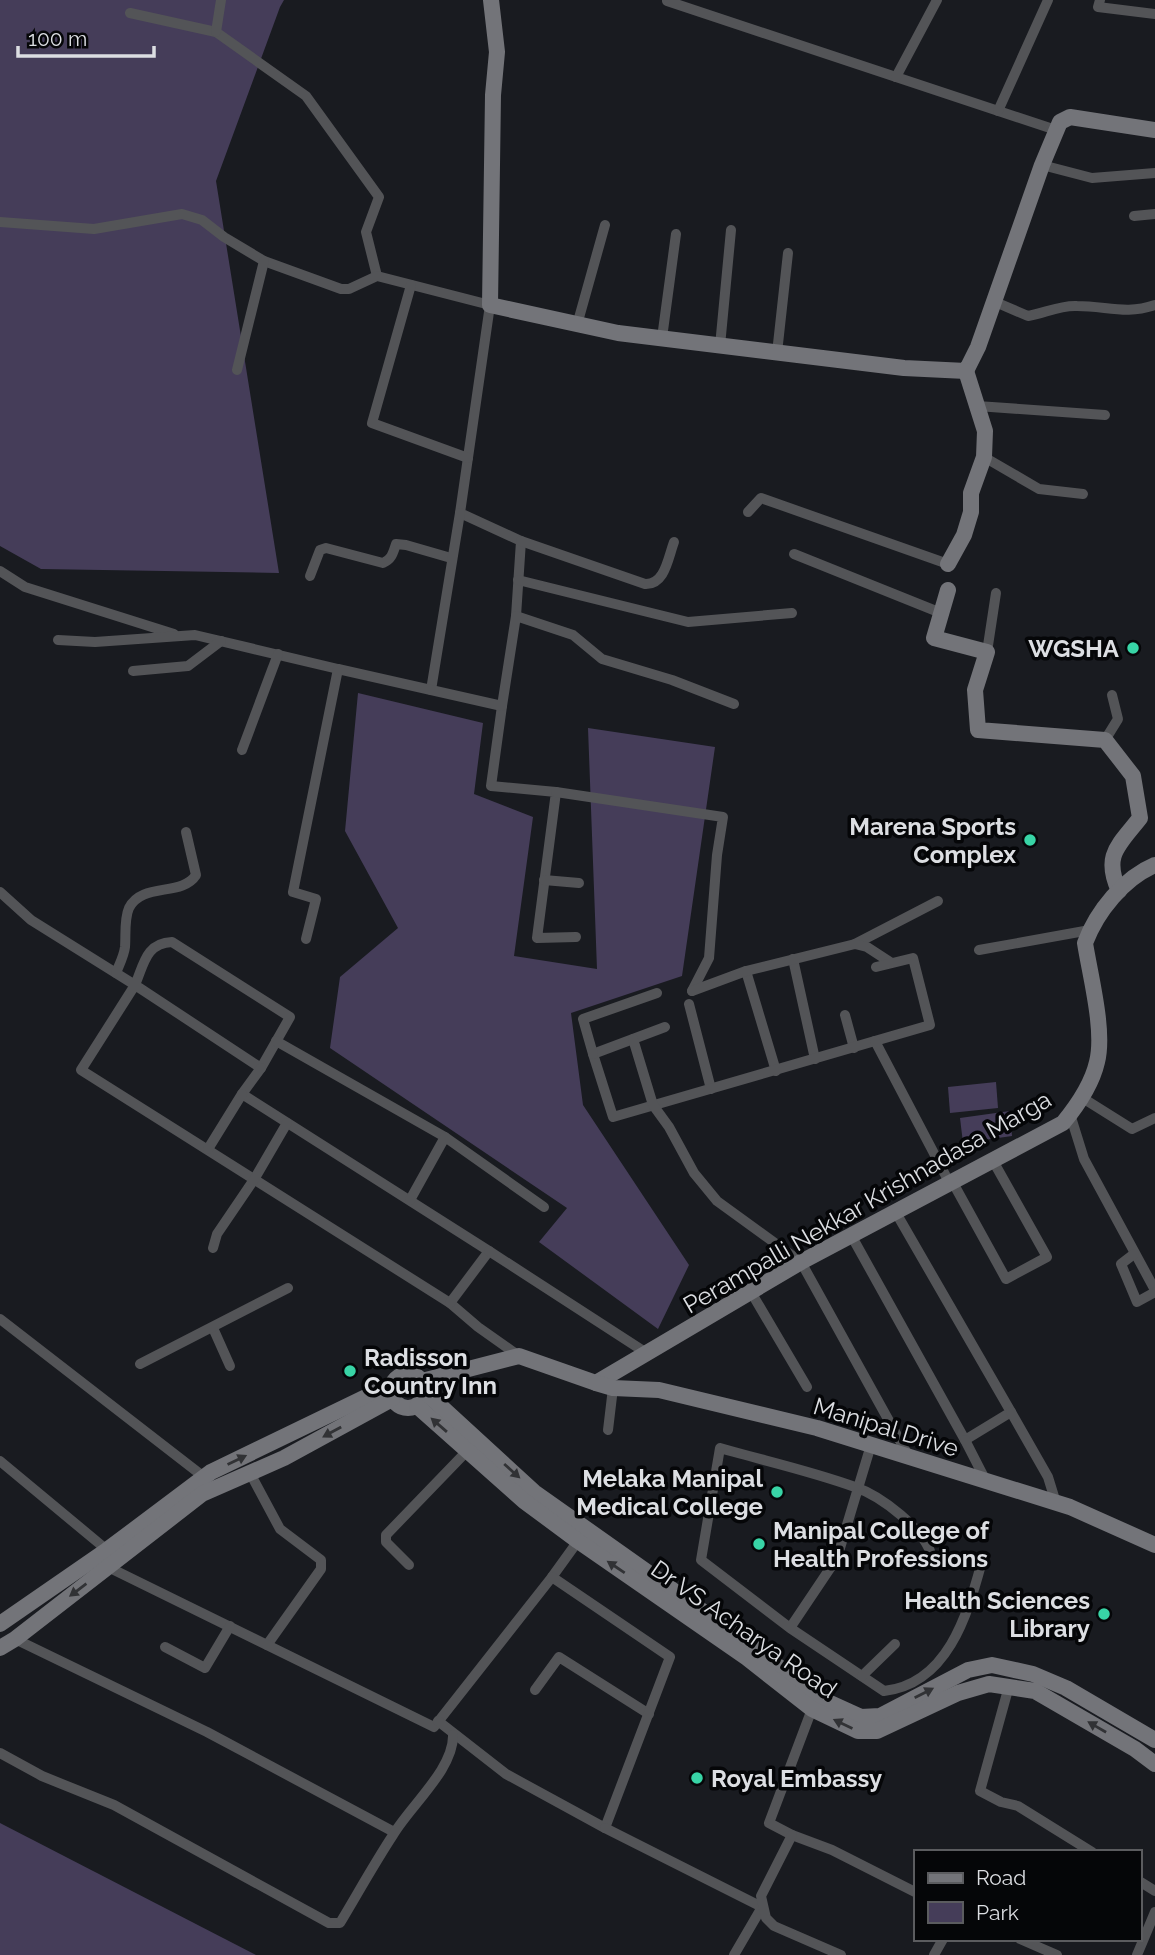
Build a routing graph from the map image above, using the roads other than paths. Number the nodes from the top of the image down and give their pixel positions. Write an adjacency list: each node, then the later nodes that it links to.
1 (221, 0): 10 (street)
2 (491, 0): 29 (street)
3 (937, 0): 11 (street)
4 (1048, 0): 12 (street)
5 (1100, 0): 7 (street)
6 (667, 1): 11 (street)
7 (1129, 6): 9 (street)
8 (130, 13): 10 (street)
9 (1155, 14)
10 (216, 32): 25 (street)
11 (896, 77): 12 (street)
12 (998, 111): 13 (street)
13 (1056, 130): 14 (street); 15 (street)
14 (1155, 130)
15 (1042, 165): 16 (street); 27 (street)
16 (1155, 173)
17 (1155, 214): 18 (street)
18 (1134, 216)
19 (0, 222): 24 (street)
20 (605, 225): 30 (street)
21 (731, 230): 32 (street)
22 (676, 234): 31 (street)
23 (788, 253): 33 (street)
24 (264, 261): 25 (street); 34 (street)
25 (377, 276): 26 (street)
26 (411, 285): 29 (street); 39 (street)
27 (993, 301): 28 (street); 35 (street)
28 (1155, 304)
29 (490, 305): 30 (street); 39 (street)
30 (577, 325): 31 (street)
31 (662, 338): 32 (street)
32 (720, 346): 33 (street)
33 (777, 353): 35 (street)
34 (237, 370)
35 (965, 371): 36 (street)
36 (977, 406): 37 (street); 38 (street)
37 (1105, 415)
38 (984, 457): 40 (street); 47 (street)
39 (468, 458): 42 (street)
40 (1083, 494)
41 (748, 512): 47 (street)
42 (460, 513): 43 (street); 46 (street)
43 (522, 541): 44 (street); 50 (street)
44 (674, 542)
45 (794, 554): 54 (street)
46 (451, 558): 49 (street); 63 (street)
47 (948, 564)
48 (0, 571): 56 (street)
49 (310, 576)
50 (518, 580): 53 (street); 55 (street)
51 (948, 590): 54 (street)
52 (996, 593): 59 (street)
53 (792, 613)
54 (941, 613): 59 (street)
55 (516, 616): 65 (street); 66 (street)
56 (181, 636): 57 (street); 58 (street)
57 (58, 639)
58 (221, 641): 60 (street); 62 (street)
59 (987, 652): 67 (street)
60 (278, 654): 61 (street); 68 (street)
61 (338, 669): 63 (street); 79 (street)
62 (133, 671)
63 (431, 690): 66 (street)
64 (1112, 695): 67 (street)
65 (734, 704)
66 (502, 706): 69 (street)
67 (1105, 740): 74 (street)
68 (242, 750)
69 (555, 792): 72 (street); 85 (street)
70 (186, 832): 86 (street)
71 (1155, 865): 74 (street)
72 (544, 880): 73 (street); 78 (street)
73 (579, 883)
74 (1119, 891): 77 (street)
75 (0, 892): 86 (street)
76 (938, 901): 80 (street)
77 (1090, 930): 81 (street); 102 (street, Perampalli Nekkar Krishnadasa Marga)
78 (576, 937)
79 (306, 939)
80 (855, 944): 82 (street); 83 (street)
81 (979, 950)
82 (793, 959): 85 (street); 97 (street)
83 (890, 962): 84 (street); 94 (street)
84 (876, 967)
85 (746, 971): 99 (street)
86 (116, 974): 87 (street)
87 (135, 985): 93 (street); 98 (street); 108 (street)
88 (657, 993): 96 (street)
89 (689, 1004): 100 (street)
90 (845, 1015): 95 (street)
91 (665, 1027): 92 (street)
92 (633, 1039): 96 (street); 103 (street)
93 (276, 1041): 98 (street); 107 (street)
94 (875, 1041): 95 (street); 111 (street)
95 (854, 1048): 97 (street)
96 (593, 1054): 103 (street)
97 (815, 1059): 99 (street)
98 (261, 1068): 101 (street)
99 (776, 1071): 100 (street)
100 (711, 1089): 103 (street)
101 (242, 1094): 106 (street); 108 (street)
102 (1081, 1097): 104 (street, Perampalli Nekkar Krishnadasa Marga); 105 (street)
103 (653, 1105): 119 (street)
104 (1070, 1114): 109 (street, Perampalli Nekkar Krishnadasa Marga); 118 (street)
105 (1155, 1118)
106 (287, 1123): 110 (street); 112 (street)
107 (445, 1137): 112 (street); 113 (street)
108 (208, 1149): 110 (street)
109 (992, 1160): 111 (street, Perampalli Nekkar Krishnadasa Marga); 111 (street)
110 (255, 1178): 116 (street); 123 (street)
111 (951, 1181): 114 (street, Perampalli Nekkar Krishnadasa Marga)
112 (410, 1200): 117 (street)
113 (544, 1207)
114 (895, 1211): 115 (street, Perampalli Nekkar Krishnadasa Marga); 135 (street)
115 (851, 1235): 119 (street, Perampalli Nekkar Krishnadasa Marga); 137 (street)
116 (213, 1248)
117 (489, 1251): 123 (street); 126 (street)
118 (1134, 1254): 121 (street); 121 (street)
119 (801, 1262): 122 (street, Perampalli Nekkar Krishnadasa Marga); 140 (street)
120 (288, 1288): 125 (street)
121 (1155, 1291)
122 (751, 1292): 126 (street, Perampalli Nekkar Krishnadasa Marga); 131 (street)
123 (450, 1303): 127 (street)
124 (1, 1323): 143 (street)
125 (213, 1328): 128 (street); 129 (street)
126 (648, 1354): 130 (street, Perampalli Nekkar Krishnadasa Marga)
127 (519, 1356): 130 (street); 134 (street)
128 (140, 1364)
129 (230, 1366)
130 (596, 1382): 132 (street, Manipal Drive)
131 (807, 1387)
132 (613, 1388): 136 (street); 138 (street, Manipal Drive)
133 (393, 1391): 134 (street); 134 (street); 142 (street, one-way to 142); 143 (street, one-way to 133)
134 (421, 1393): 139 (street, Dr VS Acharya Road, one-way to 134); 160 (street, Dr VS Acharya Road, one-way to 160)
135 (1011, 1412): 137 (street); 146 (street)
136 (608, 1430)
137 (965, 1440): 144 (street)
138 (871, 1445): 140 (street, Manipal Drive); 145 (street)
139 (468, 1450): 147 (street, Dr VS Acharya Road); 150 (street)
140 (909, 1457): 144 (street, Manipal Drive)
141 (0, 1461): 149 (street)
142 (250, 1473): 149 (street); 157 (street)
143 (204, 1477): 149 (street)
144 (986, 1481): 146 (street, Manipal Drive)
145 (857, 1488): 154 (street); 154 (street); 161 (street)
146 (1056, 1503): 148 (street, Manipal Drive)
147 (578, 1541): 151 (street); 160 (street, Dr VS Acharya Road, one-way to 147)
148 (1155, 1545)
149 (107, 1558): 152 (street); 153 (street); 155 (street, one-way to 155)
150 (409, 1564)
151 (552, 1577): 165 (street); 166 (street)
152 (4, 1616)
153 (230, 1626): 157 (street); 159 (street)
154 (790, 1628): 161 (street)
155 (15, 1639): 158 (street); 173 (street)
156 (895, 1644): 161 (street)
157 (267, 1645): 166 (street)
158 (0, 1647)
159 (165, 1647)
160 (752, 1654): 164 (street, Dr VS Acharya Road); 168 (street, Dr VS Acharya Road, one-way to 168)
161 (862, 1676)
162 (1009, 1686): 164 (street, Dr VS Acharya Road, one-way to 164); 169 (street, Dr VS Acharya Road, one-way to 162); 175 (street)
163 (535, 1690): 165 (street)
164 (812, 1709): 174 (street)
165 (649, 1714): 172 (street)
166 (438, 1721): 167 (street)
167 (453, 1735): 172 (street); 173 (street)
168 (1150, 1737): 169 (street)
169 (1135, 1749): 171 (street, Dr VS Acharya Road)
170 (0, 1753): 173 (street)
171 (1155, 1764)
172 (605, 1828): 177 (street)
173 (394, 1832)
174 (792, 1835): 176 (street); 177 (street)
175 (1089, 1850)
176 (914, 1891)
177 (762, 1907): 180 (street); 181 (street)
178 (1155, 1912): 183 (street)
179 (1025, 1941): 182 (street)
180 (734, 1955)
181 (841, 1955)
182 (1057, 1955)
183 (1137, 1955)

